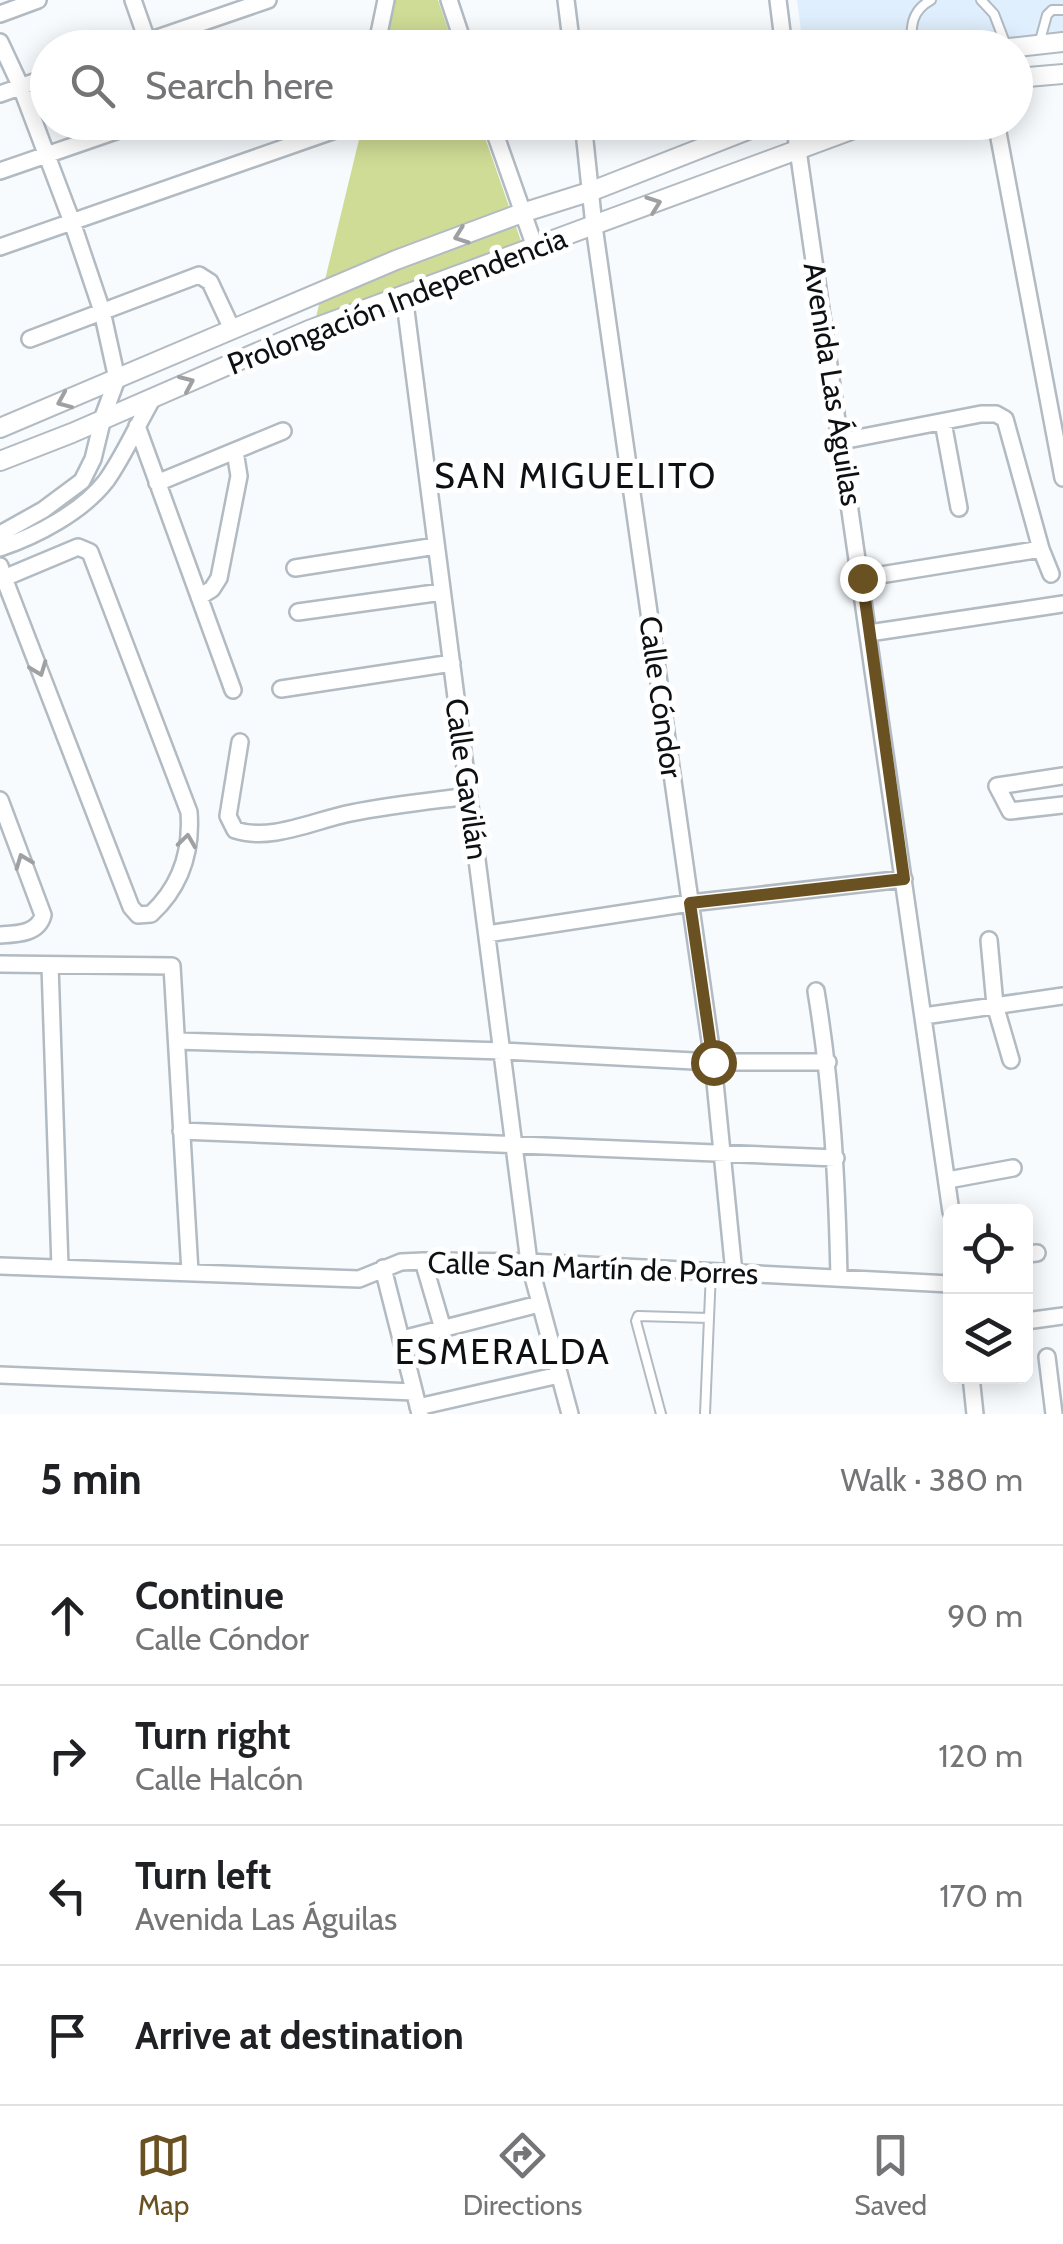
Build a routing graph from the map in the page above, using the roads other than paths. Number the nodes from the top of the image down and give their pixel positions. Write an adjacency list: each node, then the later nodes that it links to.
1 (38, 0): 12 (street)
2 (133, 0): 14 (street)
3 (212, 0): 13 (street)
4 (268, 0): 13 (street)
5 (386, 0): 16 (street)
6 (449, 0): 17 (street)
7 (566, 0): 18 (street)
8 (778, 0): 19 (street)
9 (930, 0): 20 (lane)
10 (981, 0): 21 (lane)
11 (1063, 10): 24 (lane)
12 (0, 14)
13 (218, 17): 15 (street)
14 (144, 30)
15 (178, 30)
16 (380, 30)
17 (459, 30)
18 (570, 30)
19 (782, 30)
20 (910, 30)
21 (1001, 30)
22 (0, 42): 29 (street)
23 (1063, 42): 24 (street)
24 (1038, 44): 25 (street)
25 (1033, 45)
26 (1063, 74): 27 (street)
27 (1033, 77)
28 (30, 84): 29 (street)
29 (22, 87): 30 (street); 31 (street)
30 (0, 94)
31 (30, 109)
32 (41, 140): 42 (street)
33 (92, 140): 42 (street)
34 (307, 140): 46 (street)
35 (497, 140): 45 (street)
36 (585, 140): 44 (street, Calle Cóndor)
37 (723, 140): 44 (street, Prolongación Independencia)
38 (796, 140): 41 (street, Avenida Las Águilas)
39 (828, 140): 41 (street, Prolongación Independencia)
40 (999, 140): 64 (street)
41 (798, 152): 47 (street, Prolongación Independencia, one-way to 41); 61 (street, Avenida Las Águilas)
42 (47, 156): 43 (street); 46 (street)
43 (0, 171)
44 (592, 191): 45 (street, Prolongación Independencia); 47 (street, Calle Cóndor)
45 (522, 213): 49 (street); 52 (street, Prolongación Independencia, one-way to 52)
46 (72, 222): 48 (street); 51 (street)
47 (594, 226): 49 (street, Prolongación Independencia); 89 (street, Calle Cóndor)
48 (0, 247)
49 (535, 247): 50 (street, Prolongación Independencia)
50 (404, 295): 55 (street, Prolongación Independencia, one-way to 50); 68 (street, Calle Gavilán)
51 (102, 310): 52 (street); 53 (street); 54 (street)
52 (232, 329): 54 (street, Prolongación Independencia)
53 (30, 339)
54 (117, 379): 56 (street); 59 (street, Prolongación Independencia, one-way to 59)
55 (153, 398): 56 (street, Prolongación Independencia); 58 (street)
56 (102, 420): 63 (street, Prolongación Independencia); 67 (street)
57 (943, 422): 61 (street); 66 (street); 70 (street)
58 (137, 426): 65 (street); 69 (street)
59 (0, 428)
60 (283, 431): 62 (street)
61 (842, 440): 74 (street, Avenida Las Águilas)
62 (235, 451): 65 (street); 76 (street)
63 (0, 460)
64 (1063, 478)
65 (158, 483): 76 (street)
66 (959, 508)
67 (0, 534)
68 (436, 546): 71 (street); 75 (street, Calle Gavilán)
69 (0, 548)
70 (1041, 550): 73 (street); 74 (street)
71 (295, 568)
72 (2, 572): 72 (street, one-way to 72)
73 (1051, 574)
74 (862, 578): 79 (street, Avenida Las Águilas)
75 (442, 592): 78 (street); 80 (street, Calle Gavilán)
76 (199, 597): 82 (street)
77 (1063, 604): 79 (street)
78 (298, 612)
79 (869, 632): 88 (street, Avenida Las Águilas)
80 (452, 663): 81 (street); 85 (street, Calle Gavilán)
81 (280, 689)
82 (232, 690)
83 (240, 742): 85 (street)
84 (1063, 776): 87 (street)
85 (469, 796): 90 (street, Calle Gavilán)
86 (0, 800): 91 (street, one-way to 86)
87 (1063, 805)
88 (904, 879): 89 (street); 98 (street, Avenida Las Águilas)
89 (690, 903): 90 (street); 102 (street, Calle Cóndor)
90 (487, 934): 100 (street, Calle Gavilán)
91 (0, 935)
92 (989, 940): 97 (street)
93 (0, 964): 94 (street)
94 (50, 965): 99 (street); 114 (street)
95 (816, 991): 103 (street)
96 (1063, 996): 97 (street)
97 (995, 1006): 98 (street); 101 (street)
98 (924, 1016): 109 (street, Avenida Las Águilas)
99 (176, 1041): 100 (street); 104 (street)
100 (502, 1050): 102 (street); 105 (street, Calle Gavilán)
101 (1011, 1060)
102 (713, 1062): 103 (street); 106 (street, Calle Cóndor)
103 (828, 1062): 107 (street)
104 (181, 1132): 105 (street); 117 (street)
105 (516, 1146): 106 (street); 112 (street, Calle Gavilán)
106 (722, 1152): 107 (street); 118 (street, Calle Cóndor)
107 (836, 1158): 119 (street)
108 (1013, 1168): 109 (street)
109 (948, 1180): 110 (street, Avenida Las Águilas)
110 (951, 1204)
111 (423, 1262): 112 (street, Calle San Martín de Porres); 115 (street, Calle San Martín de Porres); 125 (street)
112 (529, 1262): 116 (street, Calle San Martín de Porres); 121 (street, Calle Gavilán)
113 (0, 1266): 114 (street, Calle San Martín de Porres)
114 (60, 1267): 117 (street, Calle San Martín de Porres)
115 (383, 1268): 117 (street, Calle San Martín de Porres); 126 (street)
116 (711, 1271): 118 (street, Calle San Martín de Porres); 123 (lane)
117 (190, 1272)
118 (734, 1273): 119 (street, Calle San Martín de Porres)
119 (839, 1278): 120 (street, Calle San Martín de Porres)
120 (943, 1284)
121 (539, 1304): 125 (street); 129 (street, Calle Gavilán)
122 (1063, 1316): 124 (street)
123 (709, 1318): 133 (lane); 134 (lane)
124 (1033, 1320)
125 (443, 1329): 126 (street)
126 (402, 1339): 131 (street)
127 (1047, 1357): 136 (street)
128 (0, 1375): 131 (street)
129 (559, 1375): 131 (street); 132 (street, Calle Gavilán)
130 (972, 1384): 135 (street)
131 (417, 1404)
132 (570, 1414)
133 (662, 1414)
134 (706, 1414)
135 (974, 1414)
136 (1054, 1414)

